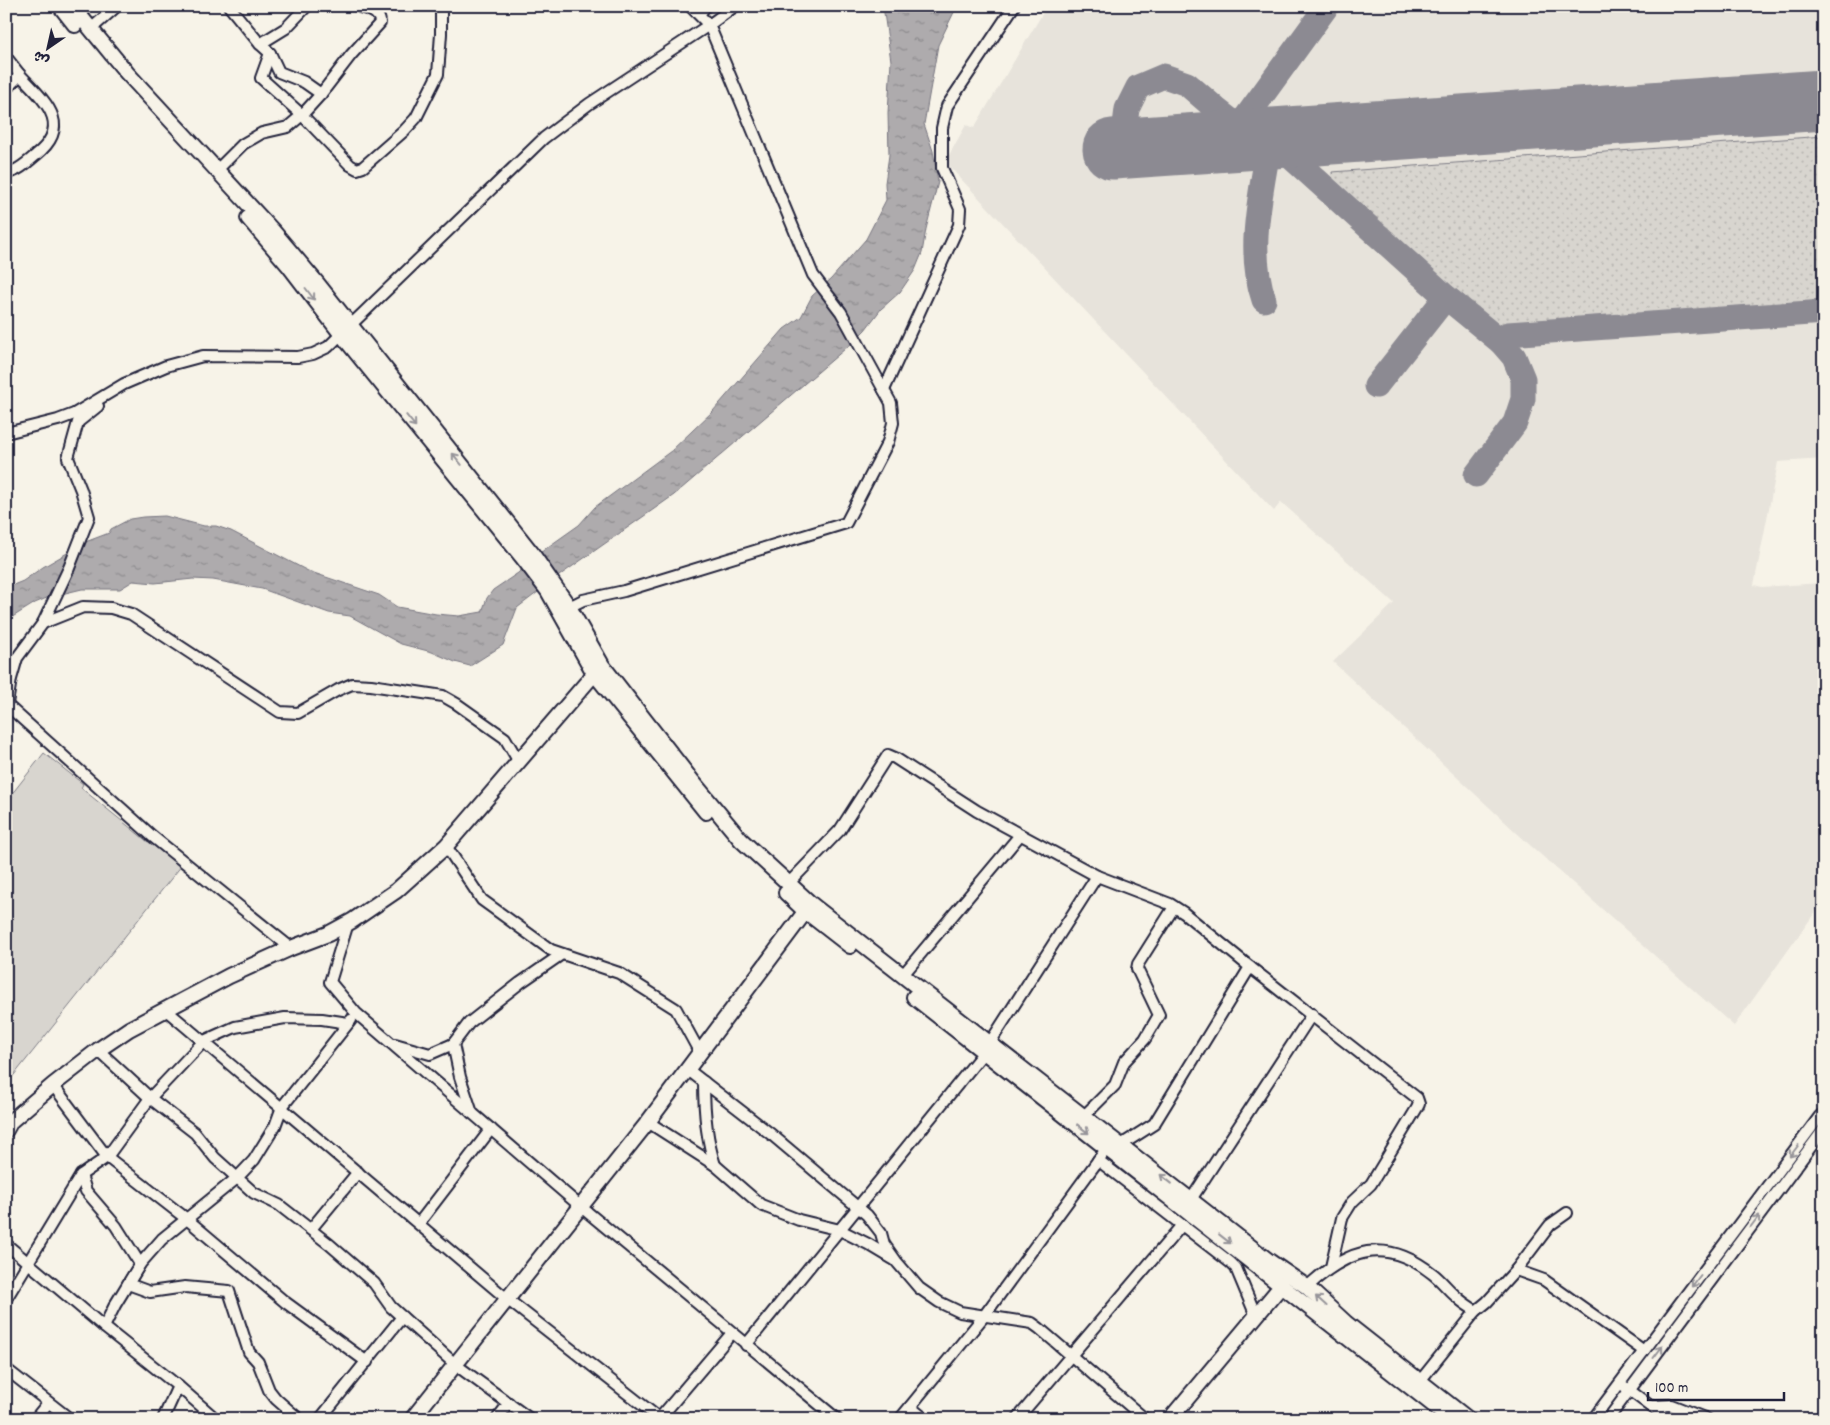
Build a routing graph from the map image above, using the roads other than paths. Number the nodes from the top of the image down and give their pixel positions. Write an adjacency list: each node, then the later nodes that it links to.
1 (60, 6): 23 (street, one-way to 23)
2 (72, 6): 13 (street)
3 (117, 6): 13 (street)
4 (229, 6): 14 (street)
5 (307, 6): 14 (street)
6 (358, 6): 19 (street)
7 (441, 6): 20 (street)
8 (690, 6): 11 (street)
9 (735, 6): 12 (street)
10 (1014, 6): 25 (street)
11 (702, 10): 12 (street)
12 (710, 25): 23 (street); 25 (street)
13 (91, 29): 21 (street)
14 (260, 44): 15 (street)
15 (270, 53): 19 (street); 20 (street)
16 (6, 57): 17 (street)
17 (20, 74): 18 (street); 22 (street)
18 (6, 90)
19 (321, 94): 20 (street)
20 (302, 115): 21 (street)
21 (217, 170): 23 (street)
22 (6, 173)
23 (346, 331): 24 (street); 27 (street)
24 (124, 384): 26 (street); 29 (street)
25 (884, 390): 28 (street)
26 (6, 433)
27 (551, 588): 28 (street); 30 (street)
28 (569, 607): 30 (street)
29 (43, 623): 31 (street); 32 (street)
30 (598, 669): 32 (street); 36 (street); 37 (street)
31 (7, 708): 40 (street)
32 (519, 762): 34 (street)
33 (1020, 835): 35 (street); 36 (street); 43 (street)
34 (446, 846): 39 (street); 41 (street)
35 (1097, 876): 38 (street); 51 (street)
36 (789, 883): 37 (street)
37 (808, 907): 43 (street); 51 (street); 53 (street)
38 (1174, 907): 42 (street); 61 (street)
39 (348, 923): 40 (street); 45 (street)
40 (291, 948): 44 (street)
41 (562, 954): 50 (street); 53 (street)
42 (1250, 967): 46 (street); 66 (street)
43 (902, 976): 51 (street)
44 (166, 1010): 48 (street); 52 (street)
45 (356, 1013): 47 (street); 49 (street)
46 (1312, 1014): 74 (street); 89 (street)
47 (348, 1024): 48 (street); 58 (street)
48 (204, 1041): 57 (street); 58 (street)
49 (391, 1043): 50 (street); 59 (street)
50 (453, 1044): 59 (street)
51 (987, 1047): 61 (street); 66 (street, one-way to 66); 76 (street)
52 (98, 1050): 56 (street); 57 (street)
53 (700, 1052): 54 (street)
54 (687, 1068): 55 (street); 62 (street)
55 (704, 1082): 69 (street); 76 (street)
56 (53, 1085): 65 (street); 67 (street)
57 (150, 1098): 67 (street); 72 (street)
58 (282, 1107): 70 (street); 72 (street)
59 (472, 1113): 63 (street)
60 (1824, 1113): 103 (street, one-way to 103)
61 (1084, 1116): 66 (street)
62 (648, 1122): 69 (street); 75 (street)
63 (491, 1129): 75 (street); 79 (street)
64 (1824, 1129): 111 (street, one-way to 64)
65 (6, 1130)
66 (1114, 1144): 68 (street); 73 (street); 74 (street, one-way to 66)
67 (107, 1157): 71 (street); 78 (street)
68 (1098, 1160): 73 (street); 96 (street)
69 (714, 1165): 83 (street)
70 (358, 1172): 79 (street); 82 (street)
71 (81, 1175): 87 (street); 88 (street)
72 (237, 1178): 78 (street); 82 (street)
73 (1148, 1188): 74 (street); 80 (street)
74 (1189, 1204): 81 (street); 92 (street)
75 (580, 1206): 94 (street); 101 (street)
76 (858, 1208): 83 (street); 86 (street)
77 (1567, 1213): 90 (street)
78 (188, 1220): 88 (street); 105 (street)
79 (419, 1224): 94 (street)
80 (1182, 1225): 84 (street); 104 (street)
81 (1207, 1226): 84 (street); 91 (street, one-way to 91)
82 (311, 1229): 98 (street)
83 (840, 1230): 86 (street); 102 (street)
84 (1200, 1238): 97 (street)
85 (6, 1244): 87 (street)
86 (896, 1261): 96 (street)
87 (28, 1262): 93 (street); 99 (street)
88 (140, 1264): 99 (street); 120 (street)
89 (1332, 1267): 92 (street); 95 (street)
90 (1516, 1270): 95 (street); 103 (street)
91 (1282, 1285): 97 (street); 100 (street)
92 (1307, 1287): 100 (street, one-way to 92)
93 (6, 1299)
94 (507, 1299): 106 (street); 125 (street)
95 (1476, 1311): 108 (street)
96 (984, 1316): 104 (street); 115 (street)
97 (1256, 1316): 131 (street)
98 (402, 1317): 105 (street); 106 (street)
99 (104, 1327): 110 (street)
100 (1343, 1327): 108 (street); 132 (street)
101 (732, 1333): 102 (street); 125 (street)
102 (746, 1345): 126 (street)
103 (1644, 1350): 109 (street)
104 (1072, 1355): 129 (street); 130 (street)
105 (367, 1362): 121 (street)
106 (456, 1365): 113 (street); 122 (street)
107 (6, 1369): 112 (street)
108 (1420, 1381): 133 (street)
109 (1620, 1383): 111 (street); 134 (street)
110 (178, 1386): 118 (street); 119 (street)
111 (1630, 1390): 114 (street); 135 (street)
112 (48, 1403): 116 (street); 117 (street)
113 (508, 1403): 123 (street); 124 (street)
114 (1651, 1406): 136 (street); 137 (street)
115 (910, 1407): 127 (street); 128 (street)
116 (35, 1419)
117 (70, 1419)
118 (163, 1419)
119 (216, 1419)
120 (299, 1419)
121 (320, 1419)
122 (412, 1419)
123 (497, 1419)
124 (530, 1419)
125 (659, 1419)
126 (837, 1419)
127 (900, 1419)
128 (925, 1419)
129 (1017, 1419)
130 (1145, 1419)
131 (1170, 1419)
132 (1451, 1419)
133 (1468, 1419)
134 (1593, 1419)
135 (1608, 1419)
136 (1668, 1419)
137 (1707, 1419)

